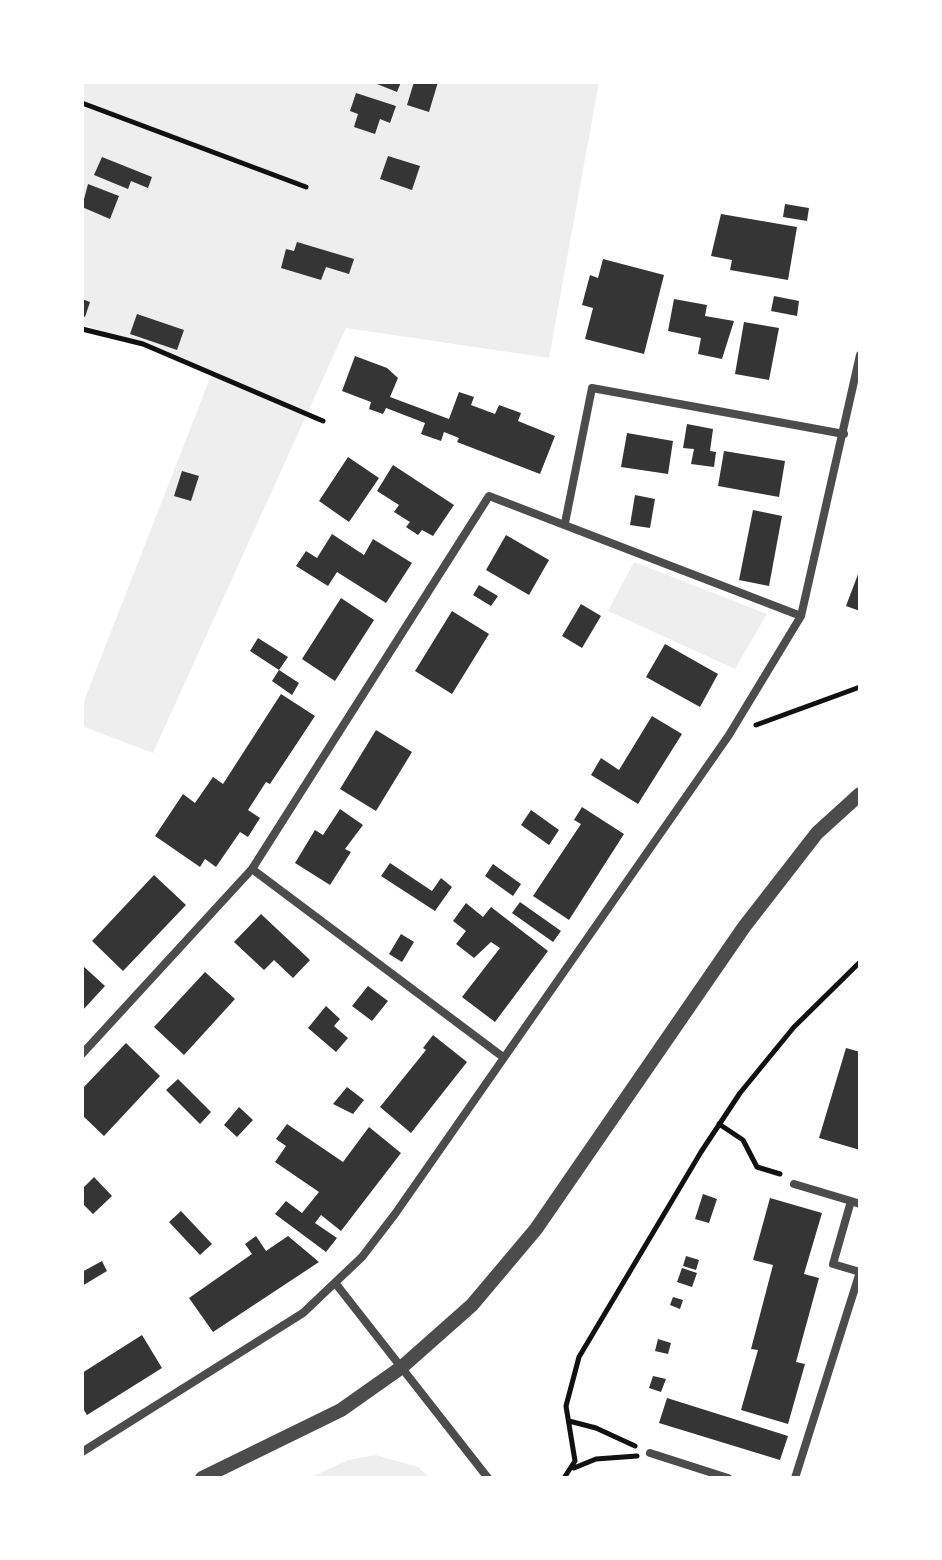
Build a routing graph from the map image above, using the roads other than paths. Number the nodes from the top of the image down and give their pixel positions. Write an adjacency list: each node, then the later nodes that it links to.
1 (860, 355): 2 (street)
2 (844, 434): 3 (street); 4 (street)
3 (565, 523): 4 (street); 6 (street)
4 (801, 616): 8 (street)
5 (860, 794): 12 (street)
6 (252, 869): 7 (street); 8 (street)
7 (82, 1054)
8 (503, 1057): 11 (street)
9 (794, 1184): 10 (street)
10 (855, 1202): 18 (street)
11 (336, 1284): 12 (street); 13 (street)
12 (402, 1367): 15 (street); 16 (street)
13 (82, 1452)
14 (650, 1453): 17 (street)
15 (202, 1478)
16 (488, 1478)
17 (728, 1478)
18 (795, 1478)

